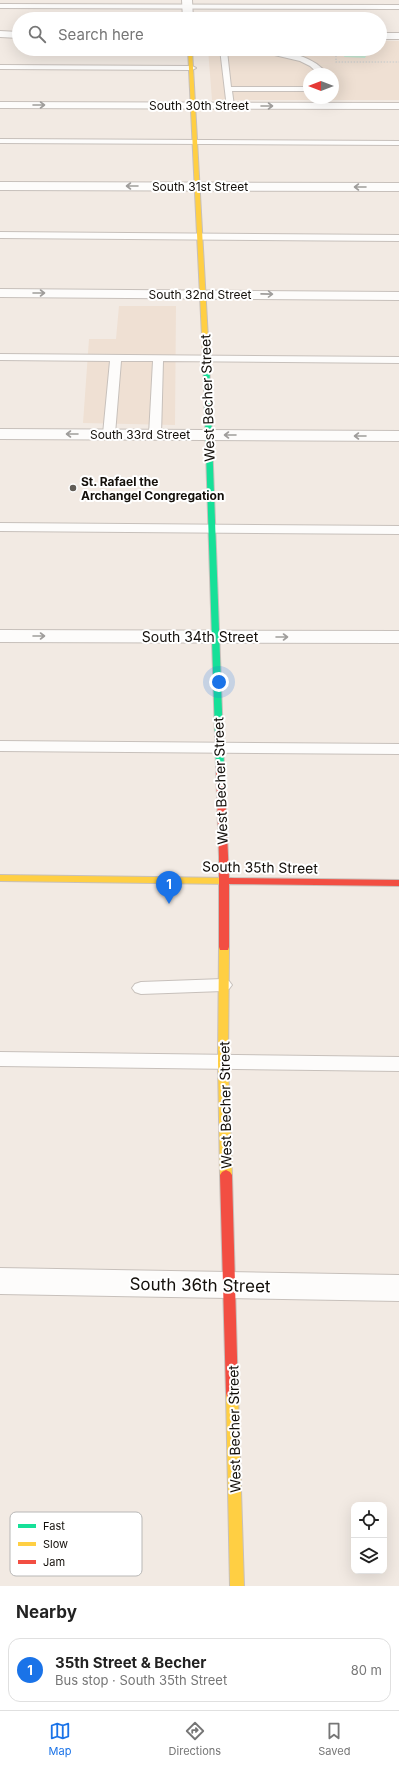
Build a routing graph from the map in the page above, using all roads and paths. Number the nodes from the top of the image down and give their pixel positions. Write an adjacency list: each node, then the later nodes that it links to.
1 (187, 3): 2 (lane); 3 (lane)
2 (0, 6)
3 (399, 7)
4 (0, 34): 5 (street)
5 (12, 34)
6 (387, 36): 7 (street)
7 (399, 36)
8 (191, 56): 14 (street, West Becher Street)
9 (225, 56): 16 (lane)
10 (290, 56): 15 (lane)
11 (336, 56): 12 (path)
12 (399, 62)
13 (0, 67): 14 (lane)
14 (192, 68): 19 (street, West Becher Street)
15 (320, 68)
16 (229, 89): 17 (lane); 20 (lane)
17 (303, 89)
18 (0, 104): 19 (street, South 30th Street, one-way to 19)
19 (193, 106): 20 (street, South 30th Street); 23 (street, West Becher Street)
20 (230, 106): 21 (street, South 30th Street, one-way to 21)
21 (399, 106)
22 (0, 141): 23 (lane)
23 (195, 142): 24 (lane); 26 (street, West Becher Street)
24 (399, 143)
25 (0, 186): 26 (street, South 31st Street, one-way to 25)
26 (197, 186): 27 (street, South 31st Street, one-way to 26); 29 (street, West Becher Street)
27 (399, 188)
28 (0, 235): 29 (lane)
29 (200, 236): 30 (lane); 32 (street, West Becher Street)
30 (399, 238)
31 (0, 293): 32 (street, South 32nd Street, one-way to 32)
32 (203, 294): 33 (street, South 32nd Street, one-way to 33); 37 (street, West Becher Street)
33 (399, 296)
34 (0, 357): 35 (lane)
35 (116, 358): 36 (lane); 40 (lane)
36 (158, 358): 37 (lane); 41 (lane)
37 (206, 358): 38 (lane); 42 (street, West Becher Street)
38 (399, 360)
39 (0, 434): 40 (street, South 33rd Street, one-way to 39)
40 (109, 434): 41 (street, South 33rd Street)
41 (156, 434): 42 (street, South 33rd Street)
42 (209, 435): 43 (street, South 33rd Street, one-way to 42); 45 (street, West Becher Street)
43 (399, 436)
44 (0, 527): 45 (lane)
45 (212, 529): 46 (lane); 48 (street, West Becher Street)
46 (399, 530)
47 (0, 636): 48 (street, South 34th Street, one-way to 48)
48 (215, 636): 49 (street, South 34th Street, one-way to 49); 51 (street, West Becher Street)
49 (399, 637)
50 (0, 746): 51 (lane)
51 (218, 748): 52 (lane); 54 (street, West Becher Street)
52 (399, 750)
53 (0, 878): 54 (street, South 35th Street)
54 (223, 880): 55 (street, South 35th Street); 56 (street, West Becher Street)
55 (399, 883)
56 (223, 985): 57 (lane); 59 (street, West Becher Street)
57 (141, 988)
58 (0, 1059): 59 (lane)
59 (223, 1063): 60 (lane); 62 (street, West Becher Street)
60 (399, 1064)
61 (0, 1281): 62 (street, South 36th Street)
62 (229, 1285): 63 (street, South 36th Street); 64 (street, West Becher Street)
63 (399, 1288)
64 (237, 1586)

